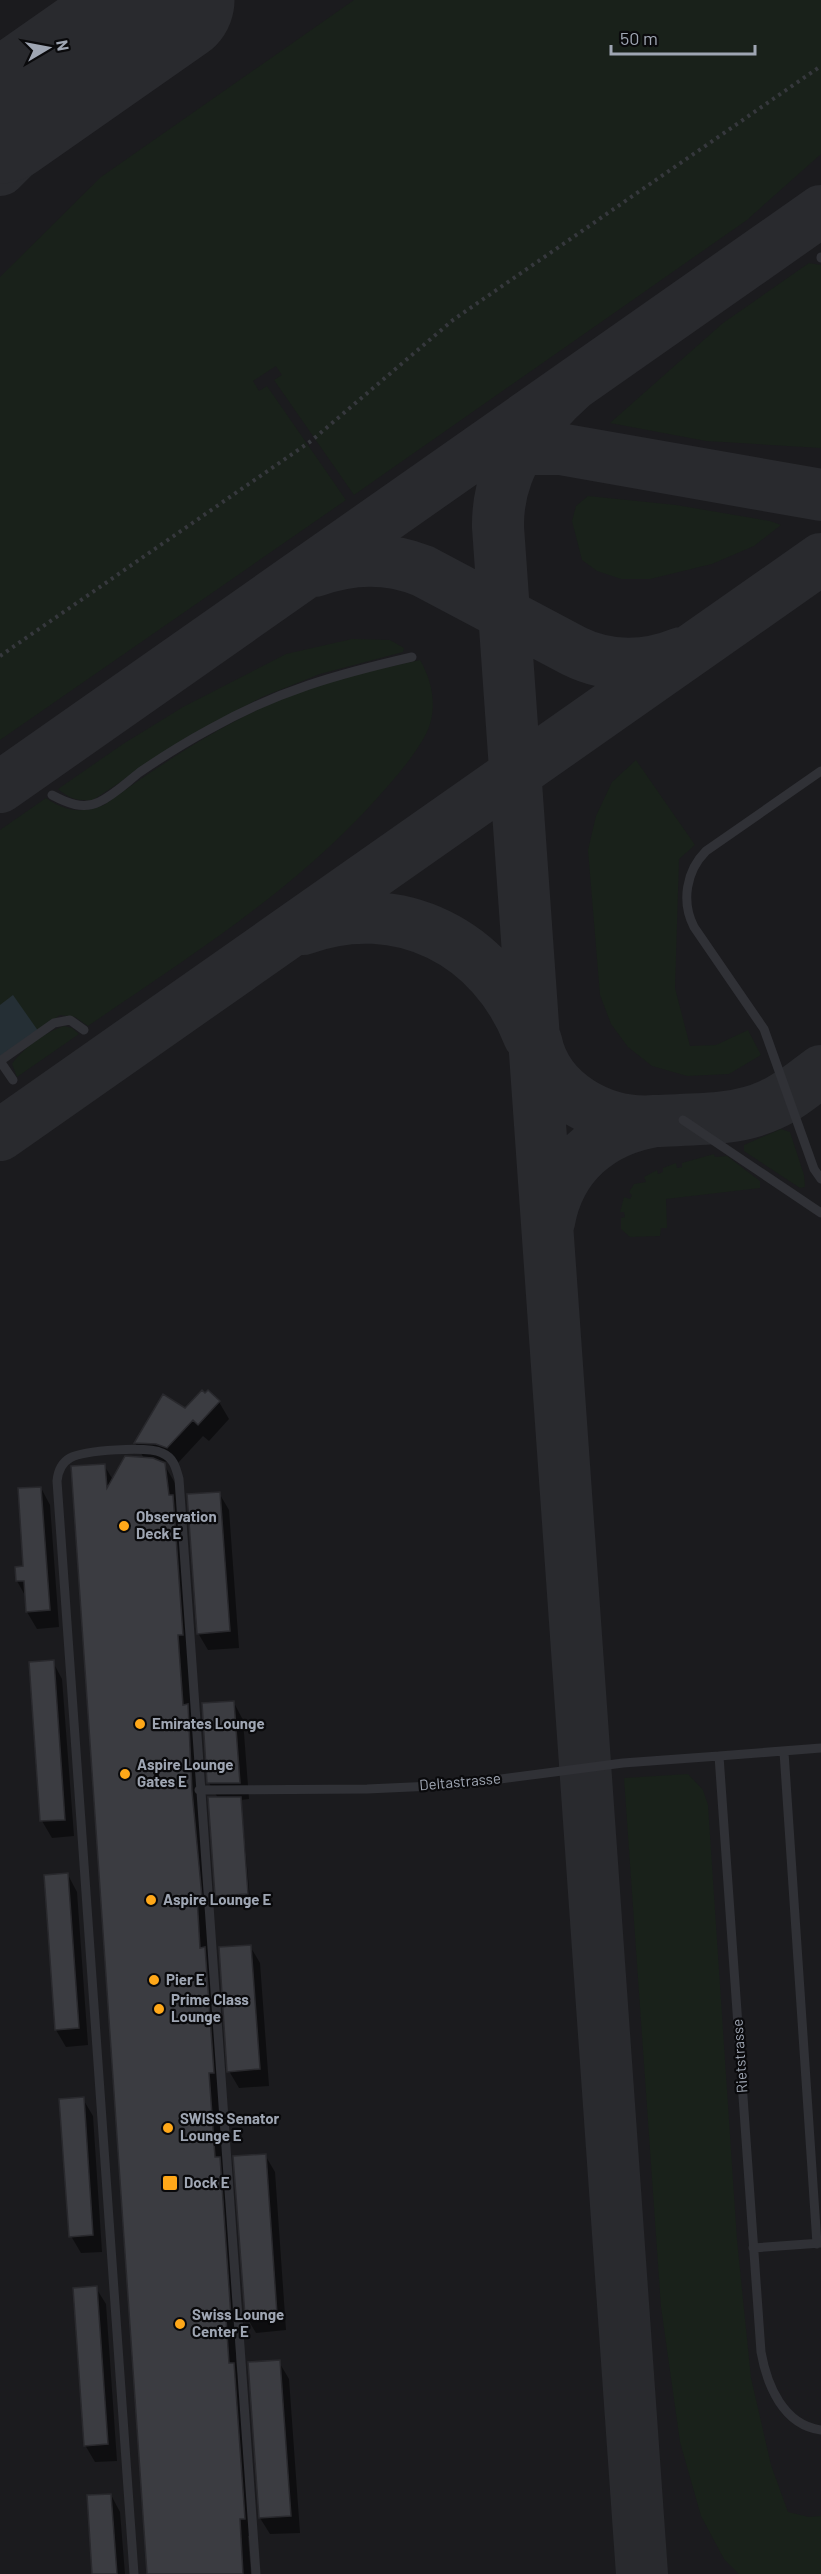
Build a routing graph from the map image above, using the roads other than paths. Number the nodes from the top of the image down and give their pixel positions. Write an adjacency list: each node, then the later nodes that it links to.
1 (412, 657): 3 (lane)
2 (821, 771): 8 (lane)
3 (52, 795)
4 (84, 1030): 5 (lane)
5 (0, 1061): 6 (lane)
6 (13, 1080)
7 (683, 1120): 9 (lane)
8 (821, 1179)
9 (821, 1212)
10 (821, 1748): 11 (lane)
11 (784, 1752): 12 (lane); 14 (lane)
12 (718, 1756): 13 (lane, Deltastrasse); 15 (lane, Rietstrasse)
13 (199, 1791): 17 (lane); 18 (lane)
14 (819, 2243): 15 (lane)
15 (753, 2248): 16 (lane, Rietstrasse)
16 (821, 2430)
17 (134, 2574)
18 (255, 2574)

